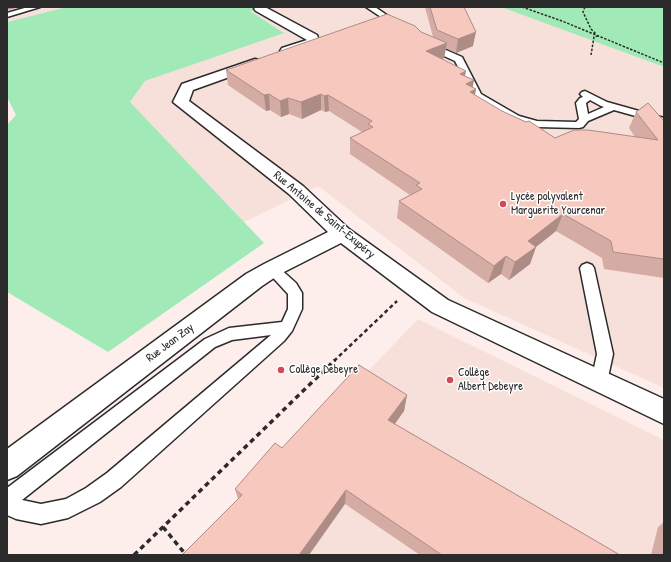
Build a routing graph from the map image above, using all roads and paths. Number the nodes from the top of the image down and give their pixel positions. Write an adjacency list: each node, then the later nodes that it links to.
1 (36, 7): 6 (lane)
2 (370, 7): 7 (lane)
3 (522, 7): 8 (path)
4 (586, 7): 8 (path)
5 (260, 9): 15 (street, Rue Antoine de Saint-Exupéry)
6 (7, 15)
7 (369, 27)
8 (599, 36): 10 (path); 11 (path)
9 (420, 39): 13 (lane)
10 (591, 55)
11 (664, 64)
12 (613, 107): 13 (lane); 13 (lane); 14 (lane)
13 (584, 119)
14 (664, 121)
15 (342, 234): 17 (street, Rue Jean Zay); 18 (street, Rue Antoine de Saint-Exupéry)
16 (587, 268): 20 (lane)
17 (272, 269): 19 (lane); 22 (street, Rue Jean Zay)
18 (412, 286): 20 (street, Rue Antoine de Saint-Exupéry); 25 (path)
19 (286, 327): 23 (lane); 24 (lane)
20 (599, 382): 21 (street, Rue Antoine de Saint-Exupéry)
21 (664, 412)
22 (7, 466)
23 (7, 500)
24 (7, 504)
25 (163, 527): 26 (path); 27 (path)
26 (134, 555)
27 (186, 555)

